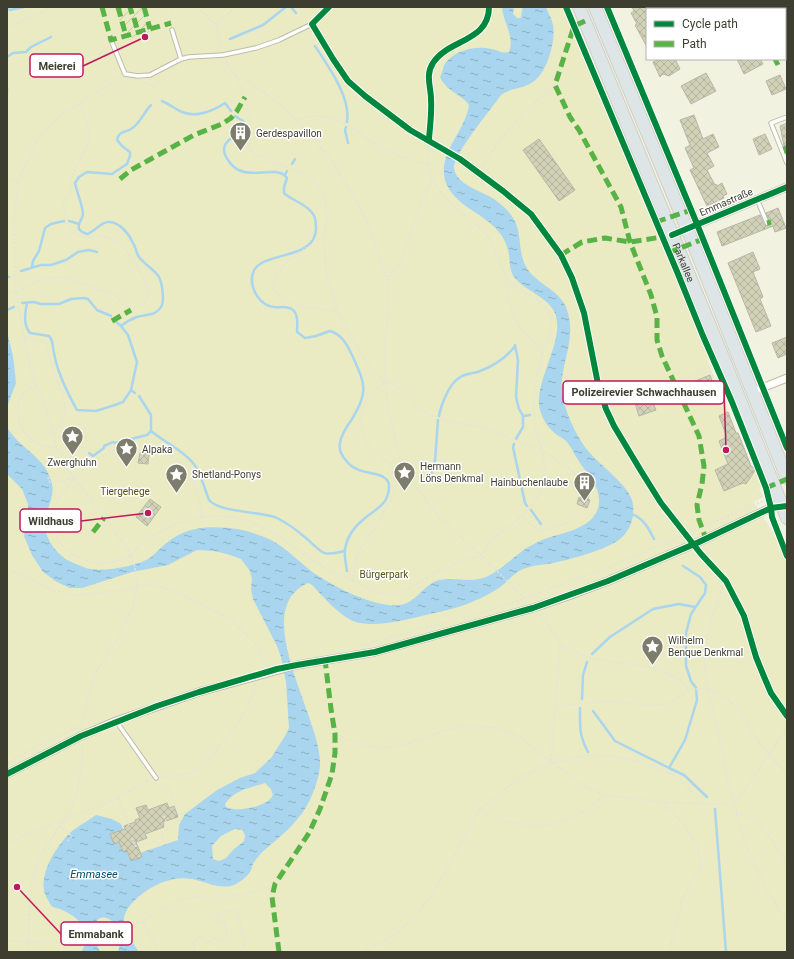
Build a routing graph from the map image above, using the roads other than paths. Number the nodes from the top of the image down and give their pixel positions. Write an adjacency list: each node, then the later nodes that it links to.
1 (329, 7): 6 (lane)
2 (579, 7): 13 (main road, Parkallee)
3 (595, 7): 12 (main road, Parkallee)
4 (172, 30): 6 (lane)
5 (111, 40): 6 (lane)
6 (181, 59)
7 (787, 117): 8 (lane)
8 (787, 163)
9 (787, 187): 10 (street, Emmastraße)
10 (757, 199): 11 (lane); 12 (street, Emmastraße)
11 (767, 223)
12 (686, 229): 13 (street, Emmastraße); 15 (main road, Parkallee)
13 (672, 235): 17 (main road, Parkallee)
14 (787, 378): 15 (street)
15 (752, 392): 16 (main road, Parkallee)
16 (787, 478)
17 (781, 504): 18 (main road, Parkallee); 19 (street)
18 (787, 518)
19 (116, 721): 20 (street); 21 (lane)
20 (7, 774)
21 (154, 779)

